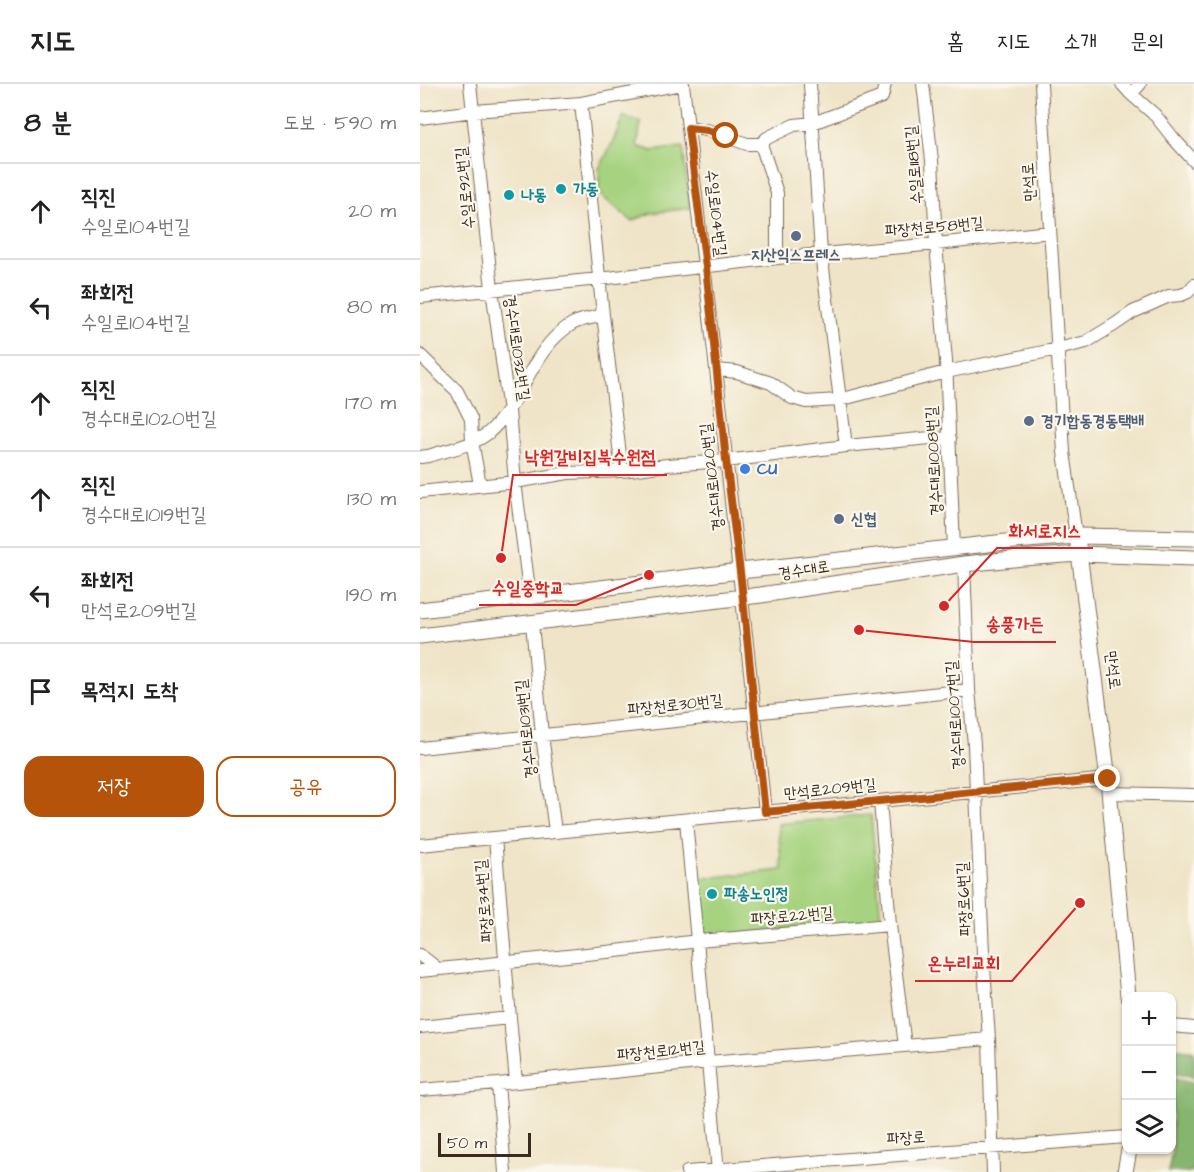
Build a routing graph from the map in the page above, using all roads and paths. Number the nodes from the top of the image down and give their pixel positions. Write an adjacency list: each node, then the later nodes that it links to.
1 (470, 84): 11 (street, 수일로92번길)
2 (682, 84): 10 (street); 14 (street, 수일로104번길)
3 (810, 84): 13 (street)
4 (885, 84): 13 (street)
5 (923, 84): 18 (street, 수일로118번길)
6 (1041, 84): 17 (street, 만석로)
7 (1122, 84): 9 (street)
8 (1140, 84): 9 (street)
9 (1131, 94): 16 (street)
10 (581, 103): 11 (street); 22 (street)
11 (474, 111): 12 (street); 24 (street, 수일로92번길)
12 (420, 118)
13 (813, 123): 15 (street); 19 (street)
14 (688, 128): 15 (street); 21 (street, 수일로104번길)
15 (761, 144): 20 (street)
16 (1194, 161)
17 (1050, 231): 18 (street, 파장천로58번길); 27 (street, 만석로)
18 (936, 244): 19 (street, 파장천로58번길); 30 (street, 경수대로1008번길)
19 (821, 254): 20 (street, 파장천로58번길); 31 (street)
20 (777, 258): 21 (street, 파장천로58번길)
21 (706, 267): 22 (street, 파장천로58번길); 29 (street, 경수대로1020번길)
22 (600, 279): 24 (street, 파장천로58번길); 26 (street)
23 (1194, 285): 27 (street)
24 (492, 289): 25 (street, 파장천로58번길); 32 (street, 경수대로1032번길)
25 (420, 297)
26 (603, 315): 32 (street, 경수대로1032번길); 38 (street)
27 (1058, 349): 30 (street); 42 (street, 만석로)
28 (420, 356): 34 (street)
29 (717, 370): 31 (street); 37 (street, 경수대로1020번길)
30 (946, 372): 31 (street); 33 (street, 경수대로1008번길)
31 (839, 400): 35 (street)
32 (509, 411): 34 (street); 39 (street, 경수대로1032번길)
33 (950, 439): 35 (street); 46 (street, 경수대로1008번길)
34 (472, 441): 36 (street); 40 (street)
35 (846, 446): 37 (street)
36 (420, 457)
37 (726, 460): 38 (street); 51 (street, 경수대로1020번길)
38 (622, 471): 39 (street)
39 (515, 482): 40 (street); 52 (street, 경수대로1032번길)
40 (480, 486): 41 (street)
41 (420, 492)
42 (1076, 536): 43 (main road, 경수대로); 45 (main road, 경수대로); 47 (main road, 만석로)
43 (1152, 537): 44 (main road, 경수대로); 48 (main road)
44 (1194, 538)
45 (1010, 542): 46 (main road, 경수대로); 50 (main road)
46 (954, 548): 51 (main road, 경수대로)
47 (1079, 554): 48 (main road, 경수대로); 50 (main road, 경수대로); 61 (main road, 만석로)
48 (1150, 557): 49 (main road, 경수대로)
49 (1194, 558)
50 (970, 563): 53 (main road, 경수대로); 57 (street, 경수대로1007번길)
51 (740, 575): 52 (main road, 경수대로); 53 (street, 경수대로1020번길)
52 (530, 597): 54 (main road, 경수대로)
53 (743, 597): 55 (main road, 경수대로); 58 (street, 경수대로1020번길)
54 (420, 610)
55 (532, 623): 56 (main road, 경수대로); 59 (street, 경수대로1031번길)
56 (420, 636)
57 (969, 690): 58 (street, 파장천로30번길); 62 (street, 경수대로1007번길)
58 (755, 713): 59 (street, 파장천로30번길); 65 (street, 경수대로1020번길)
59 (542, 735): 60 (street, 파장천로30번길); 67 (street, 경수대로1031번길)
60 (420, 748)
61 (1109, 786): 62 (street, 만석로209번길); 63 (street, 만석로209번길); 77 (main road, 만석로)
62 (976, 792): 64 (street, 만석로209번길); 82 (street, 파장로6번길)
63 (1194, 795)
64 (880, 801): 65 (street, 만석로209번길); 70 (street)
65 (765, 812): 66 (street, 만석로209번길)
66 (686, 820): 67 (street, 만석로209번길); 71 (street)
67 (555, 831): 68 (street, 만석로209번길)
68 (495, 838): 69 (street, 만석로209번길); 74 (street, 파장로34번길)
69 (420, 845)
70 (890, 925): 71 (street, 파장로22번길); 83 (street)
71 (698, 941): 72 (street, 파장로22번길); 84 (street)
72 (616, 951): 74 (street, 파장로34번길)
73 (420, 955): 75 (street)
74 (506, 962): 75 (street, 파장로34번길); 78 (street, 파장로34번길)
75 (438, 969): 76 (street, 파장로34번길)
76 (420, 971)
77 (1128, 992)
78 (510, 1018): 80 (street); 85 (street, 파장로34번길)
79 (1176, 1026): 81 (street)
80 (420, 1027)
81 (1194, 1028)
82 (989, 1039): 83 (street, 파장천로12번길); 89 (street, 파장로6번길)
83 (905, 1046): 84 (street, 파장천로12번길)
84 (708, 1062): 85 (street, 파장천로12번길); 91 (street)
85 (516, 1082): 86 (street, 파장천로12번길)
86 (498, 1084): 87 (street, 파장천로12번길); 92 (street)
87 (420, 1090)
88 (1122, 1137): 89 (street, 파장로)
89 (992, 1148): 91 (street, 파장로); 94 (street, 파장로6번길)
90 (1128, 1154): 95 (main road)
91 (718, 1171): 93 (street, 파장로)
92 (506, 1172)
93 (687, 1172)
94 (993, 1172)
95 (1125, 1172)

